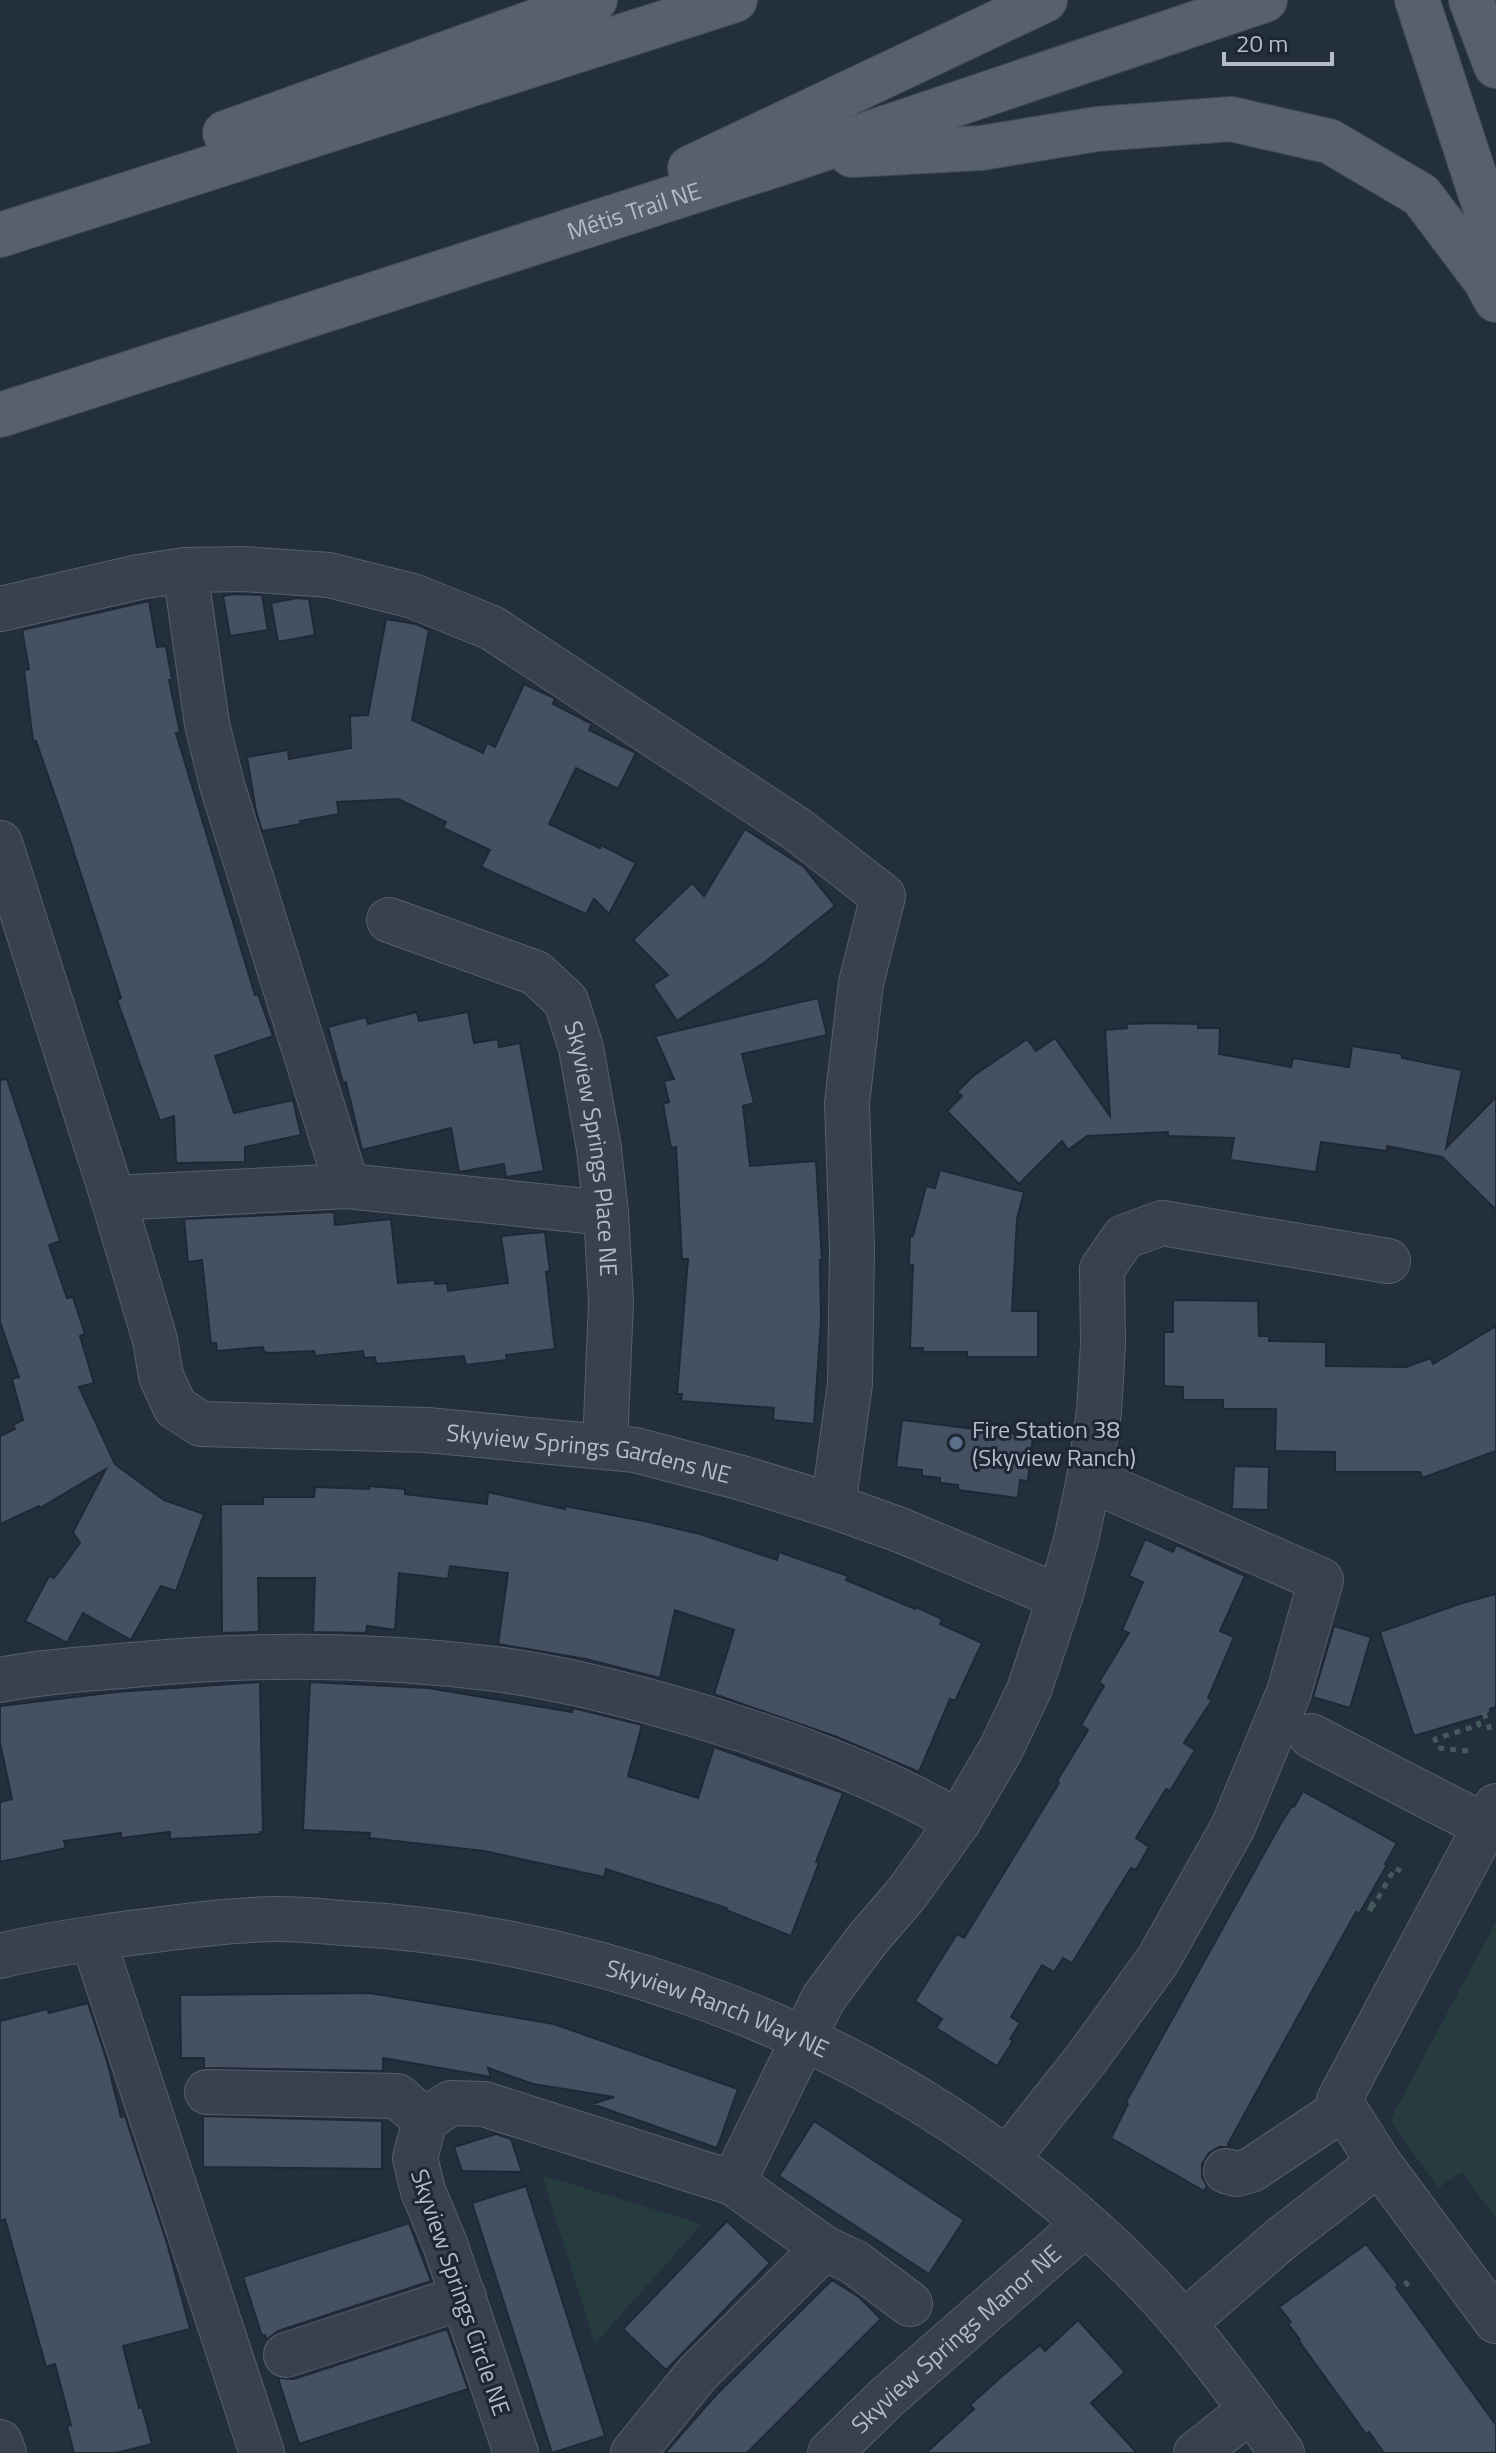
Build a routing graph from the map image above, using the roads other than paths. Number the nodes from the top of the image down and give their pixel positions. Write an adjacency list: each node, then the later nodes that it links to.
1 (595, 0): 9 (main road)
2 (735, 0): 9 (main road)
3 (1045, 0): 11 (main road)
4 (1265, 0): 8 (main road, Métis Trail NE)
5 (1417, 0): 10 (main road)
6 (1471, 0): 7 (main road)
7 (1496, 66)
8 (793, 159): 11 (main road, Métis Trail NE); 12 (main road)
9 (0, 233)
10 (1496, 241)
11 (525, 246): 13 (main road, Métis Trail NE)
12 (1496, 300)
13 (0, 415)
14 (185, 570): 15 (street); 18 (street); 24 (street)
15 (0, 609)
16 (0, 843): 19 (street, Skyview Springs Gardens NE)
17 (389, 920): 20 (street, Skyview Springs Place NE)
18 (347, 1186): 19 (street); 20 (street)
19 (113, 1198): 22 (street, Skyview Springs Gardens NE)
20 (606, 1213): 22 (street, Skyview Springs Place NE)
21 (1388, 1261): 23 (street)
22 (605, 1445): 24 (street, Skyview Springs Gardens NE)
23 (1089, 1479): 25 (street); 36 (street)
24 (833, 1506): 25 (street, Skyview Springs Gardens NE)
25 (1060, 1597): 29 (street)
26 (3, 1668): 29 (street)
27 (1311, 1736): 28 (street)
28 (1491, 1816): 34 (street)
29 (958, 1822): 32 (street)
30 (93, 1939): 31 (street, Skyview Ranch Way NE); 32 (street, Skyview Ranch Way NE); 50 (street)
31 (0, 1956)
32 (803, 2038): 36 (street, Skyview Ranch Way NE); 39 (street)
33 (207, 2092): 35 (street)
34 (1344, 2108): 37 (street); 38 (street)
35 (425, 2120): 39 (street); 42 (street, Skyview Springs Circle NE)
36 (1007, 2159): 40 (street, Skyview Ranch Way NE)
37 (1379, 2163): 44 (street); 45 (street)
38 (1226, 2171)
39 (733, 2183): 41 (street)
40 (1084, 2225): 45 (street, Skyview Ranch Way NE); 53 (street, Skyview Springs Manor NE)
41 (824, 2248): 43 (street); 52 (street)
42 (464, 2297): 46 (street); 51 (street, Skyview Springs Circle NE)
43 (910, 2304)
44 (1496, 2321)
45 (1184, 2323): 47 (street, Skyview Ranch Way NE)
46 (286, 2355)
47 (1251, 2410): 54 (street); 55 (street, Skyview Ranch Way NE)
48 (0, 2442): 49 (street)
49 (4, 2453)
50 (262, 2453)
51 (516, 2453)
52 (633, 2453)
53 (830, 2453)
54 (1196, 2453)
55 (1282, 2453)

